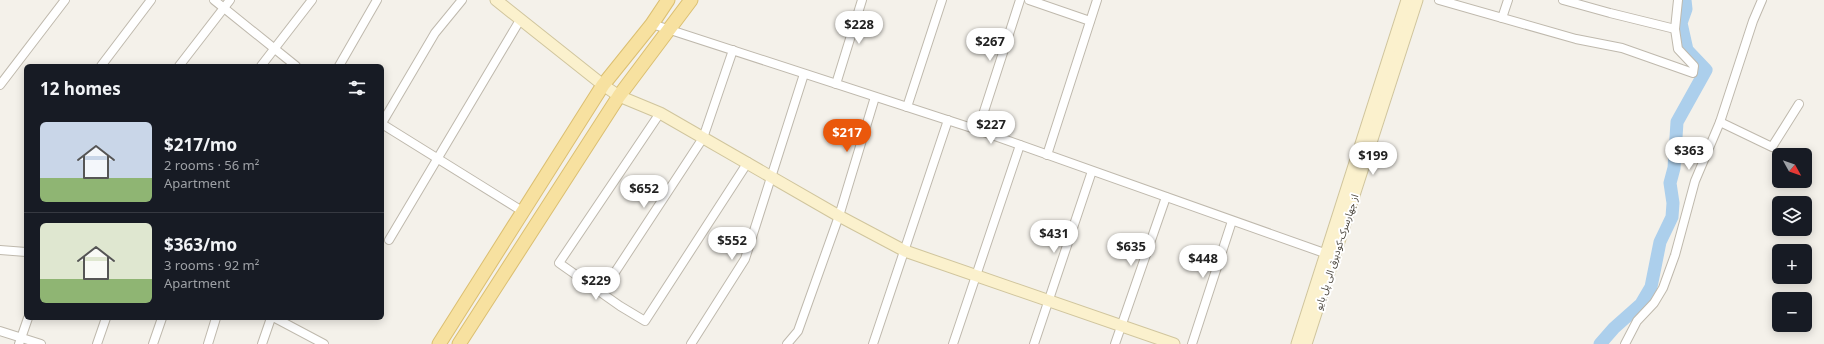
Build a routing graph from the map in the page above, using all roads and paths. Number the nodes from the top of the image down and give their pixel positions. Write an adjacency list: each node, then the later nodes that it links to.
1 (65, 0): 39 (street)
2 (151, 0): 32 (street)
3 (214, 0): 23 (street)
4 (230, 0): 23 (street)
5 (312, 0): 30 (street)
6 (377, 0): 36 (street)
7 (462, 0): 47 (street)
8 (496, 0): 25 (street)
9 (668, 0): 27 (main road)
10 (691, 0): 28 (main road)
11 (862, 0): 38 (street)
12 (942, 0): 44 (street)
13 (1020, 0): 50 (street)
14 (1028, 0): 26 (street)
15 (1097, 0): 26 (street)
16 (1407, 0): 66 (street, از جهارسرک-کودبرق الی پل بایو)
17 (1417, 0): 66 (street, از جهارسرک-کودبرق الی پل بایو)
18 (1439, 0): 24 (street)
19 (1508, 0): 24 (street)
20 (1563, 0): 29 (street)
21 (1678, 0): 29 (street)
22 (1762, 0): 48 (street)
23 (224, 8): 30 (street); 33 (street)
24 (1502, 18): 29 (street)
25 (520, 20): 40 (street); 54 (street)
26 (1090, 22): 53 (street)
27 (652, 24): 28 (street); 40 (main road)
28 (669, 29): 31 (street); 41 (main road)
29 (1675, 29)
30 (274, 49): 34 (street); 35 (street)
31 (733, 50): 37 (street); 51 (street)
32 (103, 64)
33 (181, 64)
34 (263, 64)
35 (293, 64)
36 (340, 64)
37 (804, 74): 38 (street); 57 (street)
38 (836, 84): 42 (street)
39 (0, 85)
40 (603, 85): 41 (street); 59 (main road)
41 (619, 96): 45 (street); 86 (main road)
42 (876, 97): 44 (street); 60 (street)
43 (1798, 104): 48 (street)
44 (907, 107): 46 (street)
45 (660, 113): 51 (street); 68 (street)
46 (948, 120): 50 (street); 64 (street)
47 (384, 121)
48 (1720, 122): 97 (street)
49 (384, 125): 54 (street)
50 (978, 130): 52 (street)
51 (703, 138): 55 (street); 68 (street)
52 (1020, 145): 53 (street); 67 (street)
53 (1047, 155): 56 (street)
54 (437, 158): 59 (street); 62 (street)
55 (748, 162): 57 (street); 68 (street)
56 (1092, 171): 58 (street); 69 (street)
57 (771, 176): 60 (street); 87 (street)
58 (1166, 197): 61 (street); 76 (street)
59 (522, 211): 85 (main road)
60 (838, 216): 64 (street); 88 (street)
61 (1232, 221): 66 (street); 94 (street)
62 (389, 240)
63 (0, 250): 65 (street)
64 (905, 251): 67 (street); 89 (street)
65 (24, 252)
66 (1330, 255): 95 (street, از جهارسرک-کودبرق الی پل بایو); 96 (street, از جهارسرک-کودبرق الی پل بایو)
67 (975, 276): 69 (street); 90 (street)
68 (602, 292)
69 (1049, 301): 76 (street); 91 (street)
70 (27, 320): 78 (street)
71 (105, 320): 80 (street)
72 (161, 320): 81 (street)
73 (215, 320): 82 (street)
74 (270, 320): 83 (street)
75 (279, 320): 84 (street)
76 (1121, 325): 92 (street); 93 (street)
77 (0, 330): 78 (street)
78 (20, 341): 79 (street)
79 (41, 344)
80 (98, 344)
81 (153, 344)
82 (208, 344)
83 (262, 344)
84 (324, 344)
85 (439, 344)
86 (459, 344)
87 (691, 344)
88 (787, 344)
89 (873, 344)
90 (953, 344)
91 (1034, 344)
92 (1114, 344)
93 (1174, 344)
94 (1192, 344)
95 (1297, 344)
96 (1306, 344)
97 (1625, 344)

